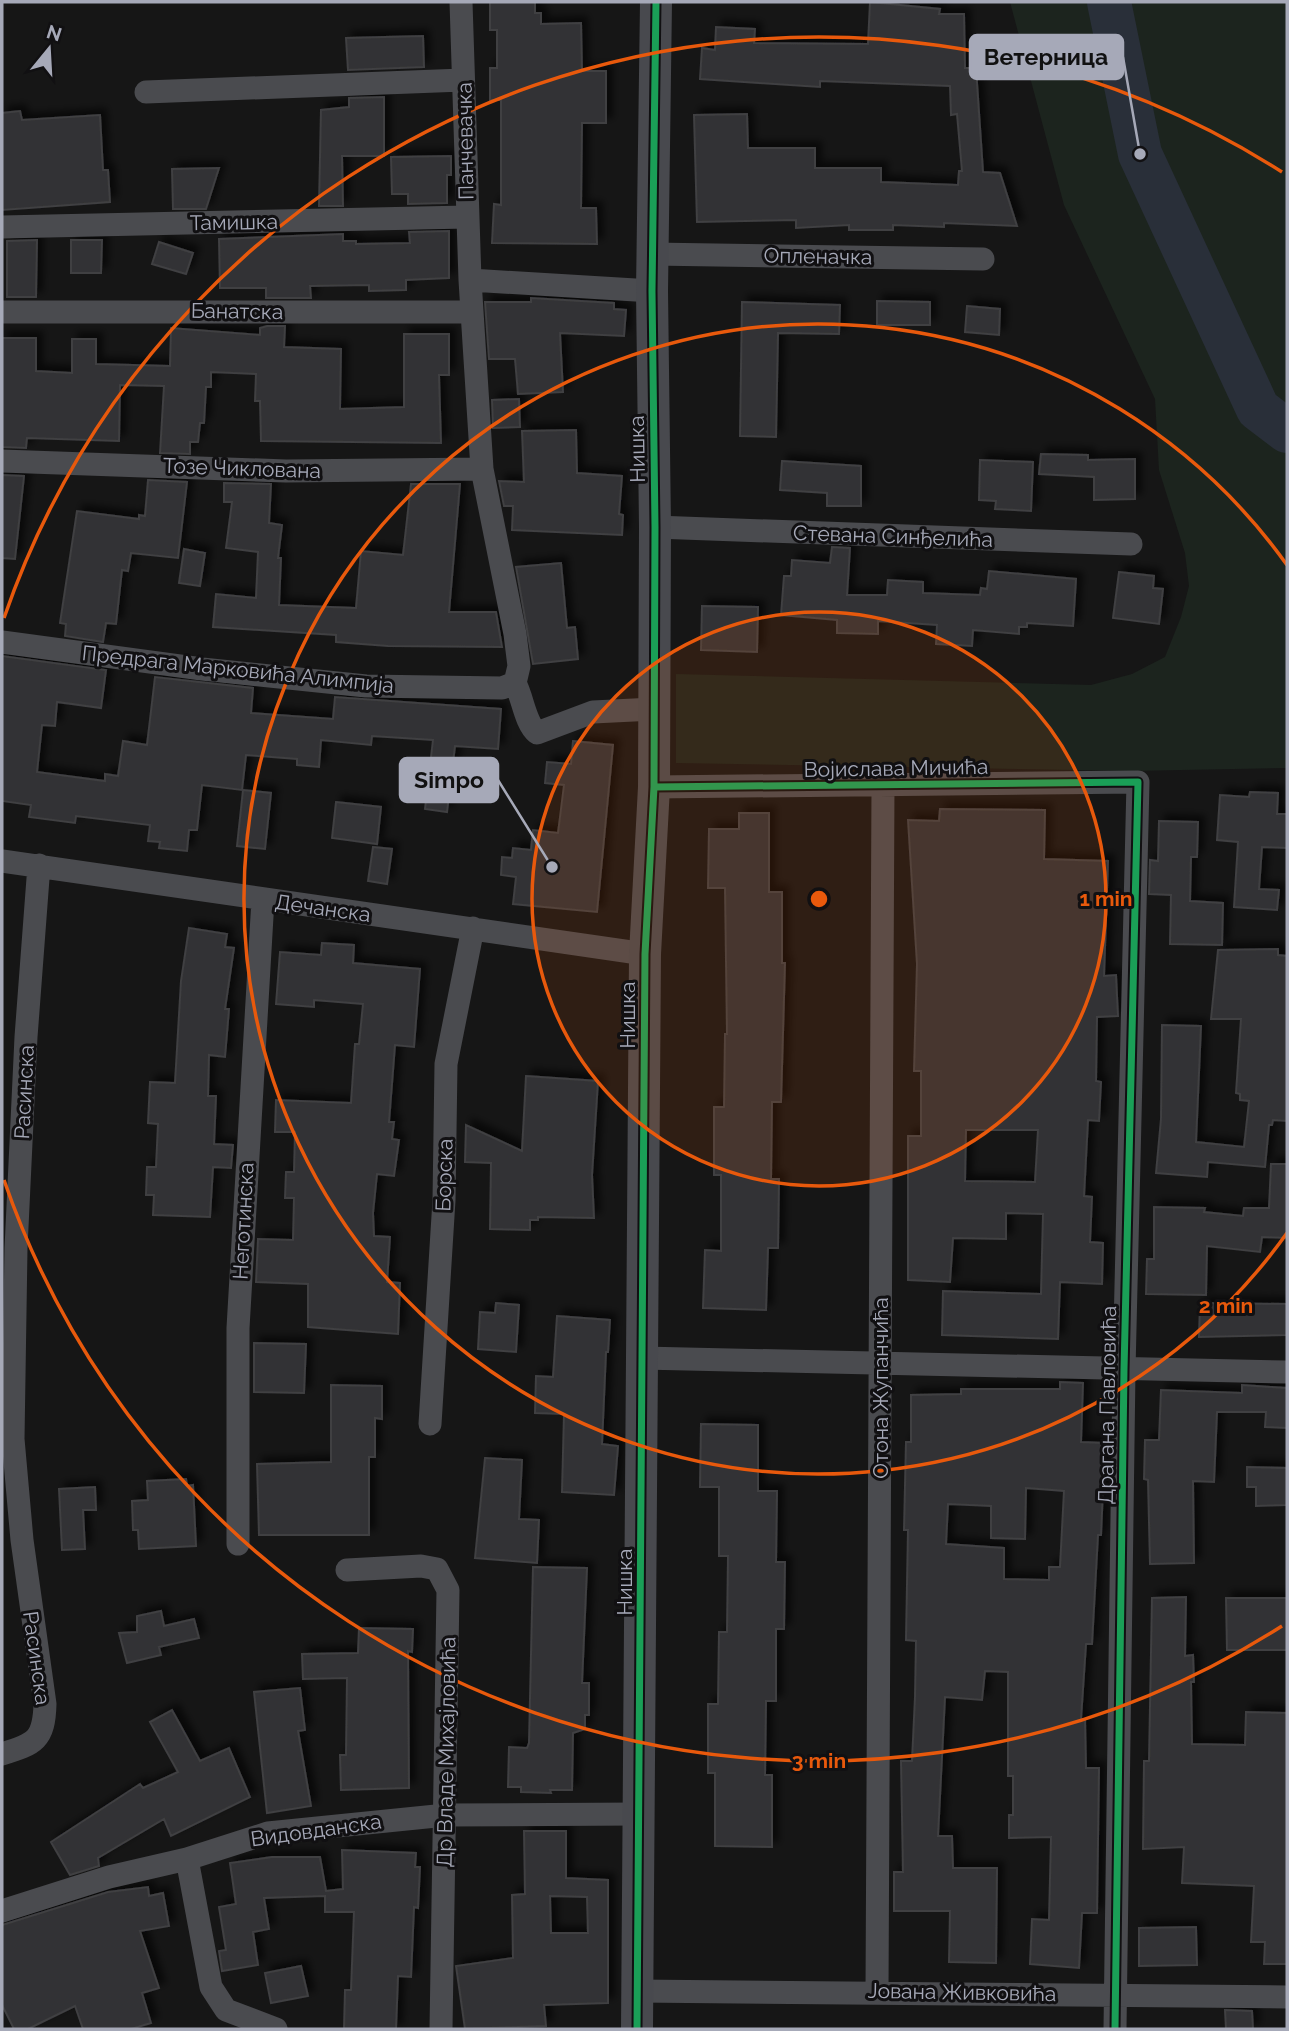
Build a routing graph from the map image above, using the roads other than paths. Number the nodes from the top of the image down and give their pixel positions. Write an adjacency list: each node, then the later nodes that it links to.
1 (461, 2): 3 (street, Панчевачка)
2 (656, 2): 7 (main road, Нишка)
3 (463, 80): 4 (street); 5 (street, Панчевачка)
4 (146, 92)
5 (467, 218): 6 (street, Тамишка); 9 (street, Панчевачка)
6 (2, 227)
7 (652, 254): 8 (street, Опленачка); 10 (main road, Нишка)
8 (983, 259)
9 (470, 280): 10 (street); 12 (street)
10 (652, 291): 15 (main road, Нишка)
11 (2, 312): 12 (street, Банатска)
12 (471, 312): 14 (street)
13 (2, 461): 14 (street, Тозе Чиклована)
14 (482, 469): 18 (street)
15 (655, 527): 16 (street, Стевана Синђелића); 19 (main road, Нишка)
16 (1131, 544)
17 (2, 642): 18 (street, Предрага Марковића Алимпија)
18 (515, 683): 19 (street)
19 (654, 709): 22 (main road, Нишка)
20 (1138, 782): 21 (street, Војислава Мичића); 30 (street, Драгана Павловића)
21 (883, 786): 22 (street, Војислава Мичића); 29 (street, Отона Жупанчића)
22 (654, 787): 27 (main road, Нишка)
23 (2, 861): 24 (street, Дечанска)
24 (39, 865): 25 (street, Дечанска); 35 (street, Расинска)
25 (263, 899): 26 (street, Дечанска); 33 (street, Неготинска)
26 (473, 928): 27 (street, Дечанска); 32 (street, Борска)
27 (645, 954): 28 (main road, Нишка)
28 (642, 1358): 29 (street); 36 (main road, Нишка)
29 (880, 1363): 30 (street); 41 (street, Отона Жупанчића)
30 (1124, 1370): 31 (street); 42 (street, Драгана Павловића)
31 (1287, 1372)
32 (430, 1424)
33 (238, 1544)
34 (347, 1570): 37 (street, Др Владе Михајловића)
35 (2, 1754)
36 (640, 1814): 37 (street, Видовданска); 40 (main road, Нишка)
37 (446, 1815): 38 (street, Видовданска); 45 (street, Др Владе Михајловића)
38 (187, 1859): 39 (street, Видовданска); 44 (street)
39 (2, 1911)
40 (637, 1991): 41 (street, Јована Живковића); 46 (main road, Нишка)
41 (877, 1991): 42 (street, Јована Живковића)
42 (1116, 1994): 43 (street, Јована Живковића); 47 (street, Драгана Павловића)
43 (1287, 1997)
44 (276, 2029)
45 (441, 2029)
46 (637, 2029)
47 (1115, 2029)

